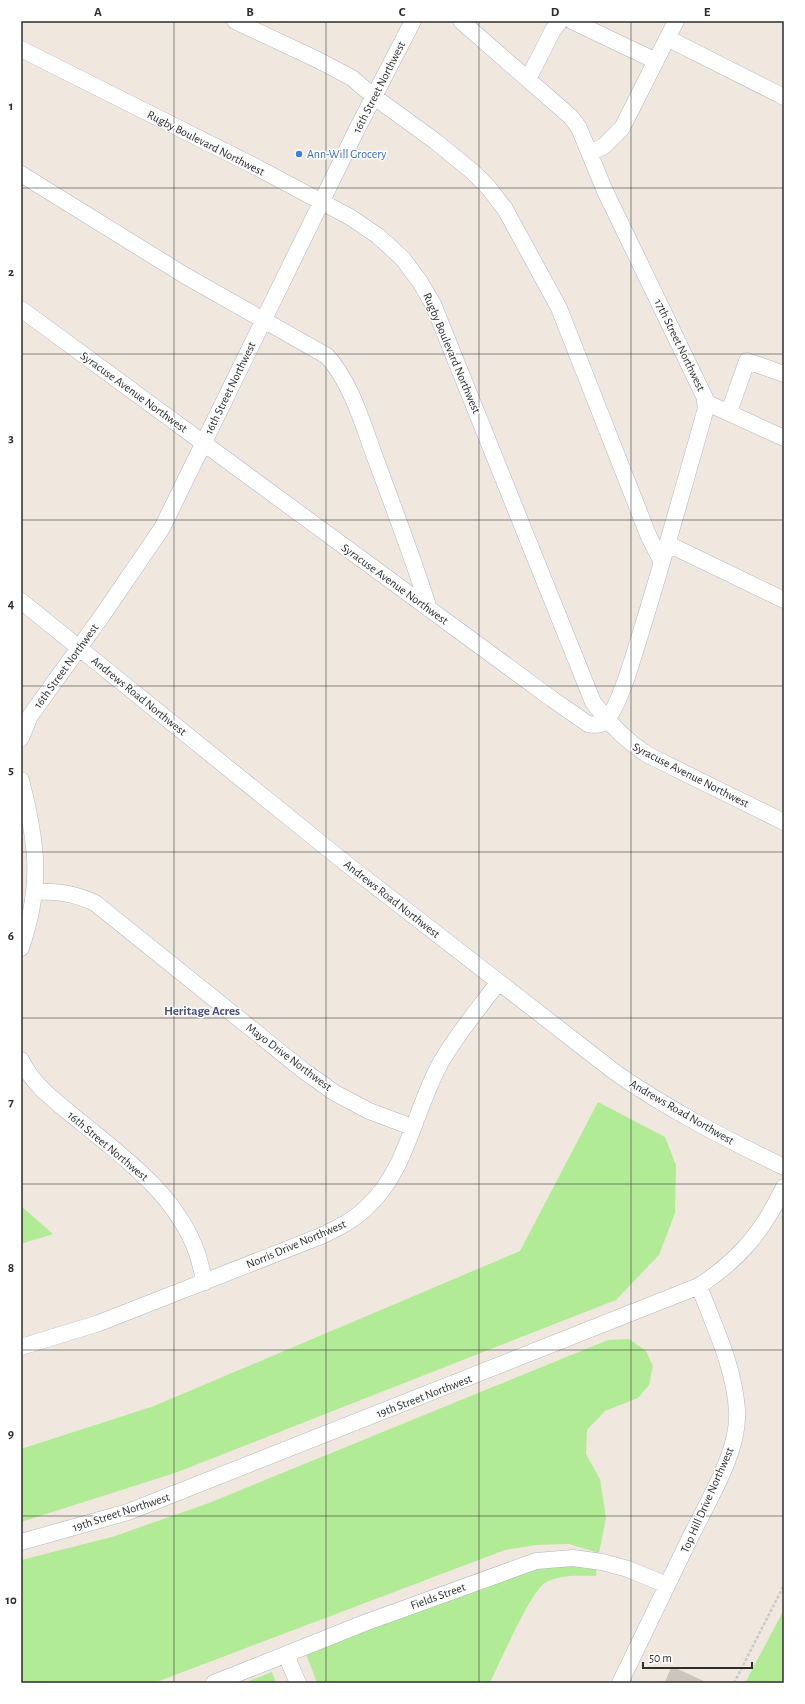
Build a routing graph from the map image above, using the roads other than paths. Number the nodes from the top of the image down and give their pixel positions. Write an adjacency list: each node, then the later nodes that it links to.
1 (235, 21): 11 (street)
2 (412, 21): 11 (street, 16th Street Northwest)
3 (461, 21): 10 (street, 17th Street Northwest)
4 (560, 21): 10 (street)
5 (572, 21): 9 (street)
6 (676, 21): 7 (street)
7 (668, 38): 9 (street); 12 (street)
8 (21, 49): 15 (street, Rugby Boulevard Northwest)
9 (656, 61): 13 (street)
10 (528, 79): 13 (street, 17th Street Northwest)
11 (373, 96): 15 (street, 16th Street Northwest); 24 (street)
12 (784, 97)
13 (590, 153): 19 (street, 17th Street Northwest)
14 (21, 174): 17 (street)
15 (322, 202): 17 (street, 16th Street Northwest); 29 (street, Rugby Boulevard Northwest)
16 (21, 309): 22 (street, Syracuse Avenue Northwest)
17 (264, 319): 22 (street, 16th Street Northwest); 27 (street)
18 (784, 374): 20 (street)
19 (706, 402): 20 (street); 23 (street, 17th Street Northwest)
20 (729, 412): 21 (street)
21 (784, 438)
22 (203, 443): 27 (street, Syracuse Avenue Northwest); 28 (street, 16th Street Northwest)
23 (668, 544): 24 (street, 17th Street Northwest); 25 (street)
24 (662, 562): 29 (street, 17th Street Northwest)
25 (784, 600)
26 (21, 601): 28 (street, Andrews Road Northwest)
27 (429, 609): 29 (street, Syracuse Avenue Northwest)
28 (79, 647): 30 (street, 16th Street Northwest); 35 (street, Andrews Road Northwest)
29 (607, 721): 32 (street, Syracuse Avenue Northwest)
30 (21, 738)
31 (21, 780): 33 (street)
32 (784, 822)
33 (35, 892): 34 (street); 37 (street, Mayo Drive Northwest)
34 (21, 948)
35 (498, 983): 37 (street, Norris Drive Northwest); 38 (street, Andrews Road Northwest)
36 (21, 1060): 40 (street, 16th Street Northwest)
37 (412, 1127): 40 (street, Norris Drive Northwest)
38 (784, 1167)
39 (784, 1188): 41 (street, 19th Street Northwest)
40 (205, 1282): 42 (street, Norris Drive Northwest)
41 (699, 1286): 43 (street, 19th Street Northwest); 44 (street, Top Hill Drive Northwest)
42 (21, 1347)
43 (21, 1542)
44 (667, 1585): 45 (street, Fields Street); 48 (street, Top Hill Drive Northwest)
45 (286, 1655): 46 (street, Fields Street); 47 (street)
46 (214, 1683)
47 (298, 1683)
48 (620, 1683)

